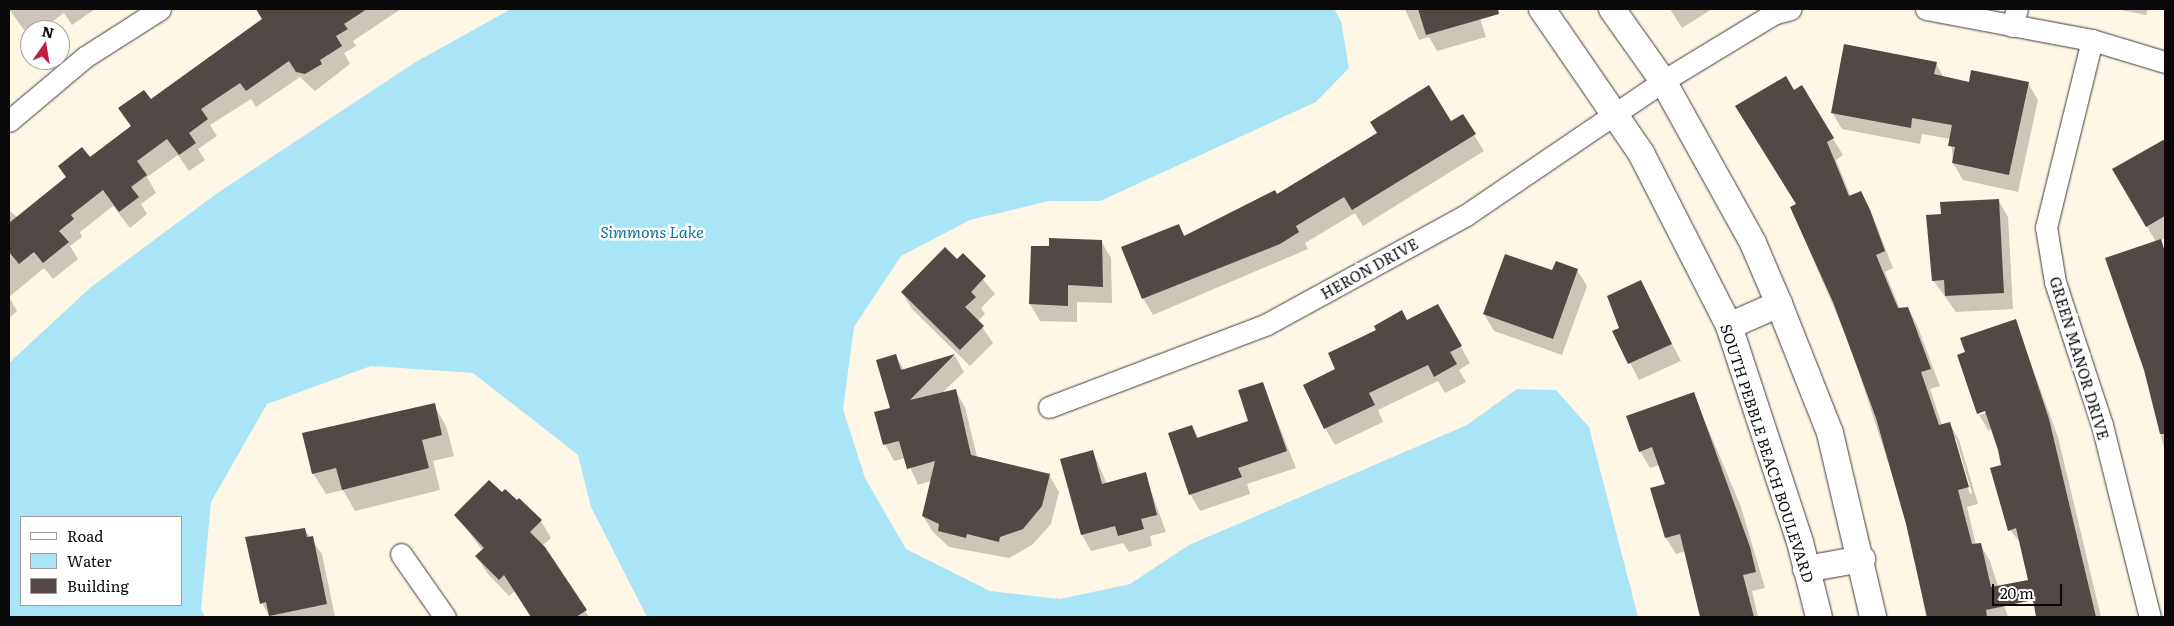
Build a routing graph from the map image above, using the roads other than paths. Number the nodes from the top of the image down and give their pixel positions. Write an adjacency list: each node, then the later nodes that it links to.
1 (160, 9): 11 (street)
2 (1542, 9): 10 (street, SOUTH PEBBLE BEACH BOULEVARD)
3 (1612, 9): 9 (street)
4 (1790, 9): 9 (street, HERON DRIVE)
5 (1926, 9): 6 (street)
6 (2014, 17): 7 (street)
7 (2092, 40): 8 (street); 21 (street, GREEN MANOR DRIVE)
8 (2165, 62)
9 (1663, 81): 10 (street, HERON DRIVE); 12 (street)
10 (1618, 115): 13 (street, SOUTH PEBBLE BEACH BOULEVARD); 14 (street, HERON DRIVE)
11 (9, 121)
12 (1780, 304): 13 (street); 16 (street)
13 (1730, 326): 17 (street, SOUTH PEBBLE BEACH BOULEVARD)
14 (1049, 407)
15 (401, 554): 18 (street)
16 (1862, 559): 17 (street); 20 (street)
17 (1806, 569): 19 (street, SOUTH PEBBLE BEACH BOULEVARD)
18 (445, 617)
19 (1819, 617)
20 (1873, 617)
21 (2150, 617)

